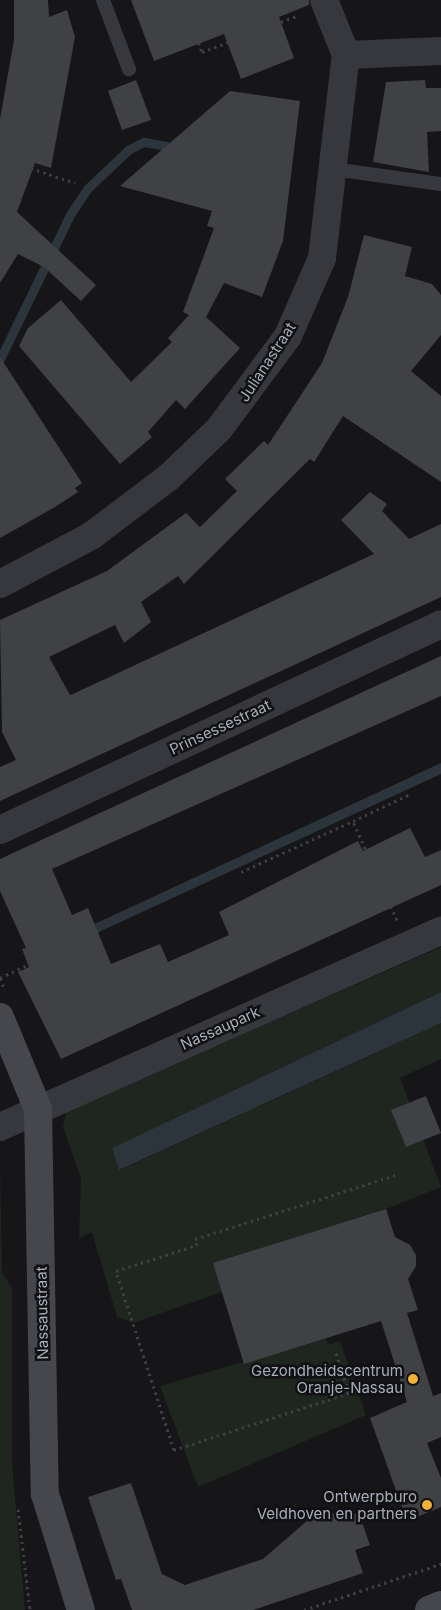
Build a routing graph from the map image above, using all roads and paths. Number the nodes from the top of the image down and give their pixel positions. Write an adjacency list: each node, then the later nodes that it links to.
1 (103, 0): 6 (lane)
2 (182, 0): 3 (path)
3 (324, 2): 5 (street, Julianastraat)
4 (441, 51): 5 (street)
5 (346, 55): 8 (street, Julianastraat)
6 (129, 68)
7 (0, 158): 9 (path)
8 (333, 168): 10 (lane); 11 (street, Julianastraat)
9 (75, 183)
10 (441, 184)
11 (0, 584)
12 (441, 624): 15 (street, Prinsessestraat)
13 (410, 794): 14 (path)
14 (353, 821): 16 (path); 18 (path)
15 (0, 830)
16 (241, 872)
17 (441, 931): 18 (street, Nassaupark)
18 (408, 945): 22 (street, Nassaupark)
19 (57, 951): 20 (path)
20 (0, 978)
21 (0, 1017): 22 (main road, Nassaustraat)
22 (38, 1109): 23 (street, Nassaupark); 28 (main road, Nassaustraat)
23 (0, 1127)
24 (395, 1175): 25 (path)
25 (336, 1353)
26 (441, 1564): 29 (path)
27 (441, 1606): 30 (main road)
28 (81, 1610)
29 (304, 1610)
30 (429, 1610)

